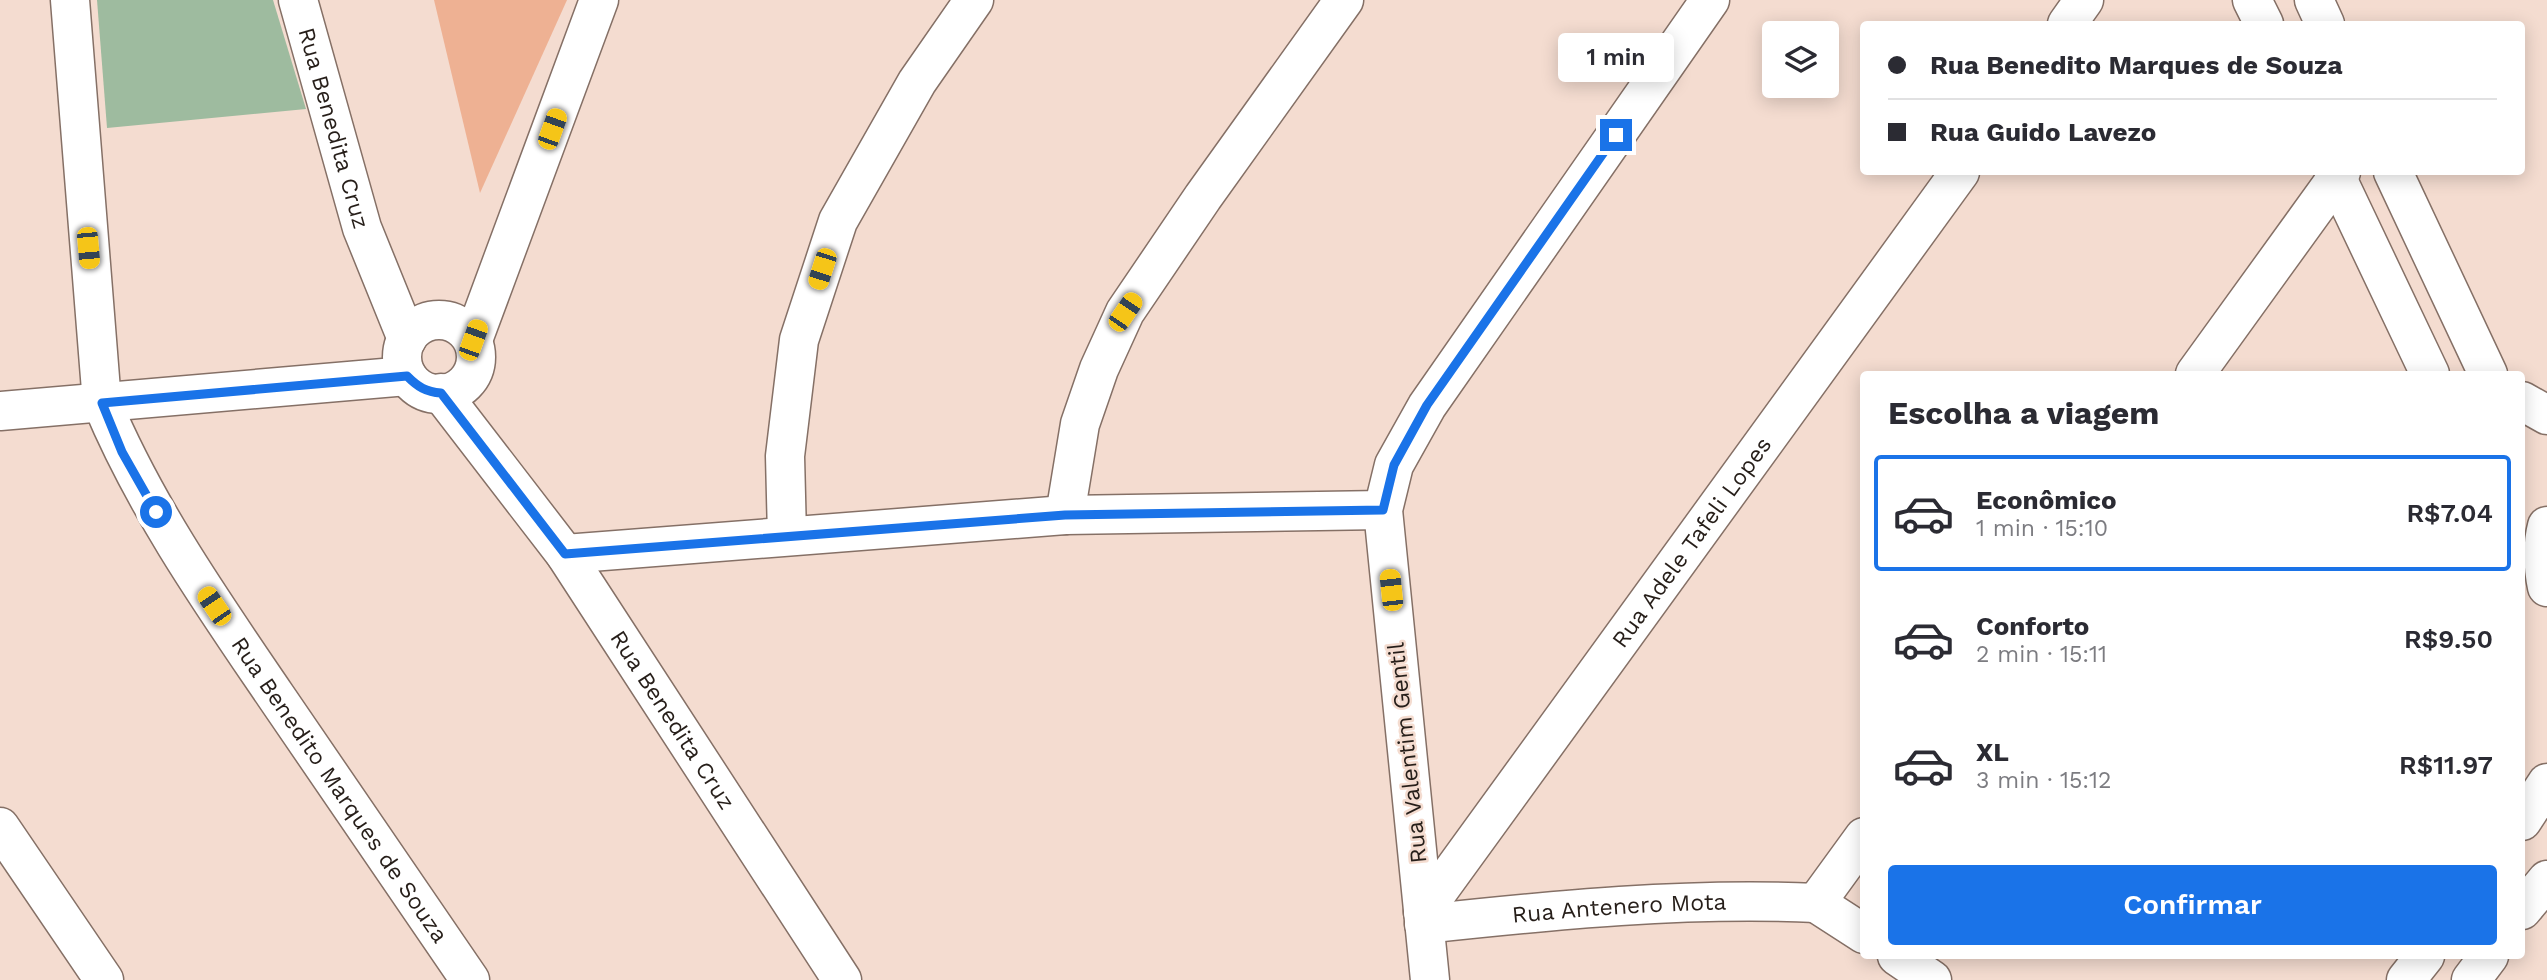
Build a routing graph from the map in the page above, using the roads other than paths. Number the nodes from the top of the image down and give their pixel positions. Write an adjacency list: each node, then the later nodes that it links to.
1 (70, 0): 22 (street, Rua Benedito Marques de Souza)
2 (298, 0): 17 (street, Rua Benedita Cruz)
3 (599, 0): 18 (street)
4 (974, 0): 29 (street)
5 (1344, 0): 27 (street)
6 (1710, 0): 26 (street, Rua Valentim Gentil)
7 (2084, 0): 10 (street)
8 (2252, 0): 11 (street)
9 (2314, 0): 12 (street)
10 (2069, 21)
11 (2262, 21)
12 (2324, 21)
13 (1958, 175): 39 (street, Rua Adele Tafeli Lopes)
14 (2336, 175): 19 (street)
15 (2337, 175): 20 (street)
16 (2394, 175): 21 (street)
17 (412, 348): 18 (street); 18 (street); 22 (street)
18 (462, 370): 30 (street, Rua Benedita Cruz)
19 (2197, 371)
20 (2429, 371)
21 (2487, 371)
22 (102, 403): 24 (street); 46 (street, Rua Benedito Marques de Souza)
23 (2525, 403): 25 (street)
24 (0, 411)
25 (2547, 415)
26 (1383, 510): 27 (street); 39 (street, Rua Valentim Gentil)
27 (1065, 515): 29 (street)
28 (2547, 526): 31 (street)
29 (788, 536): 30 (street)
30 (565, 554): 47 (street, Rua Benedita Cruz)
31 (2538, 573)
32 (2547, 783): 33 (street)
33 (2525, 816)
34 (0, 827): 45 (street)
35 (1860, 842): 37 (street)
36 (2547, 880): 38 (street)
37 (1816, 903): 39 (street, Rua Antenero Mota); 40 (street)
38 (2525, 907)
39 (1424, 918): 48 (street, Rua Valentim Gentil)
40 (1860, 931)
41 (1901, 959): 44 (street)
42 (2423, 959): 49 (street)
43 (2487, 959): 50 (street)
44 (1928, 979)
45 (104, 980)
46 (470, 980)
47 (842, 980)
48 (1430, 980)
49 (2406, 980)
50 (2471, 980)

